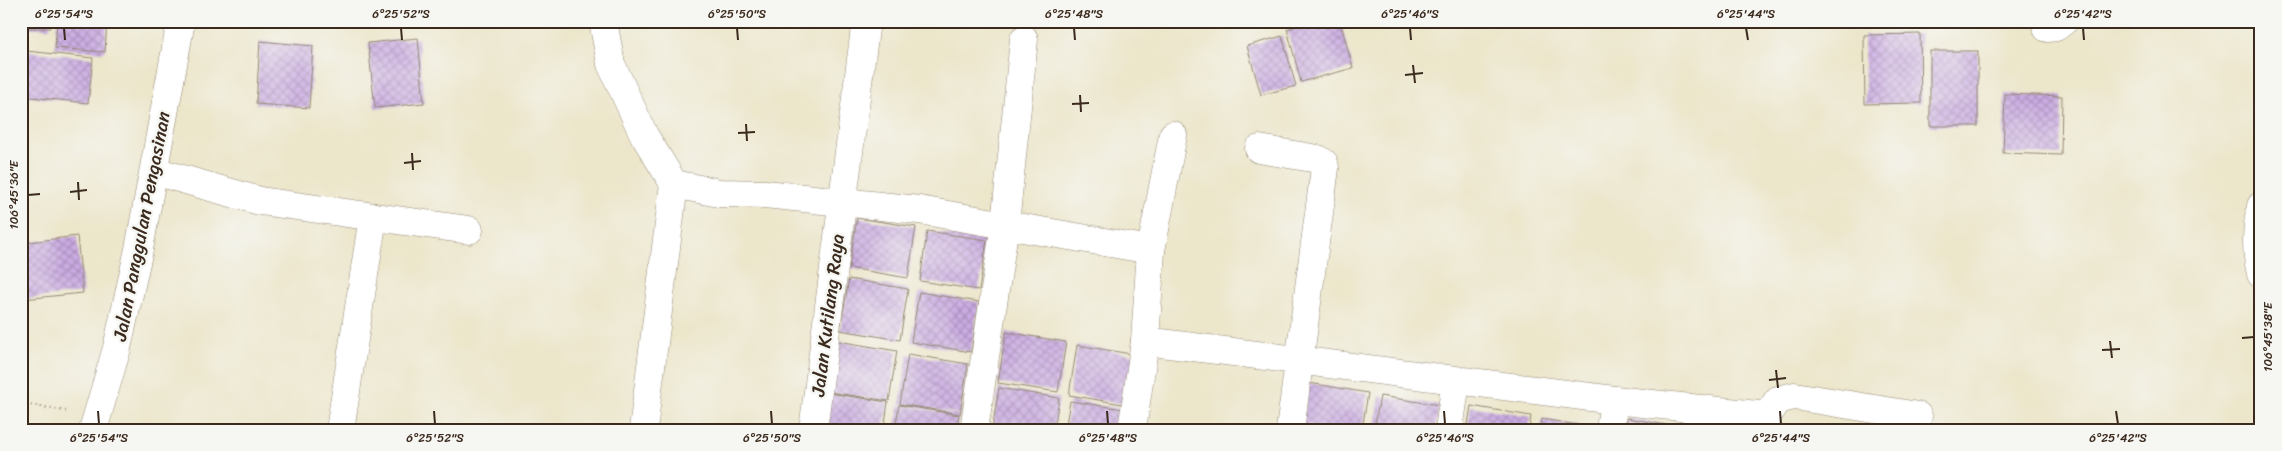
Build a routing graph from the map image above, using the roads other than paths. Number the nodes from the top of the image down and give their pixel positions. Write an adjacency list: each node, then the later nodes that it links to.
1 (181, 21): 7 (street, Jalan Panggulan Pengasinan)
2 (603, 21): 8 (street)
3 (866, 21): 9 (street, Jalan Kutilang Raya)
4 (1024, 39): 12 (street)
5 (1173, 135): 14 (street)
6 (1259, 150): 17 (street)
7 (154, 171): 11 (street); 20 (street, Jalan Panggulan Pengasinan)
8 (674, 184): 9 (street); 23 (street)
9 (842, 201): 12 (street); 24 (street, Jalan Kutilang Raya)
10 (2261, 206): 15 (street)
11 (373, 217): 13 (street); 22 (street)
12 (1005, 224): 14 (street); 25 (street)
13 (469, 230)
14 (1151, 250): 16 (street)
15 (2261, 274)
16 (1145, 341): 17 (street); 26 (street)
17 (1300, 360): 18 (street); 27 (street)
18 (1456, 381): 19 (street); 28 (street)
19 (1614, 400): 21 (street); 29 (street)
20 (96, 423)
21 (1766, 423): 30 (street)
22 (340, 430)
23 (643, 430)
24 (813, 430)
25 (974, 430)
26 (1132, 430)
27 (1290, 430)
28 (1449, 430)
29 (1610, 430)
30 (1916, 430)

